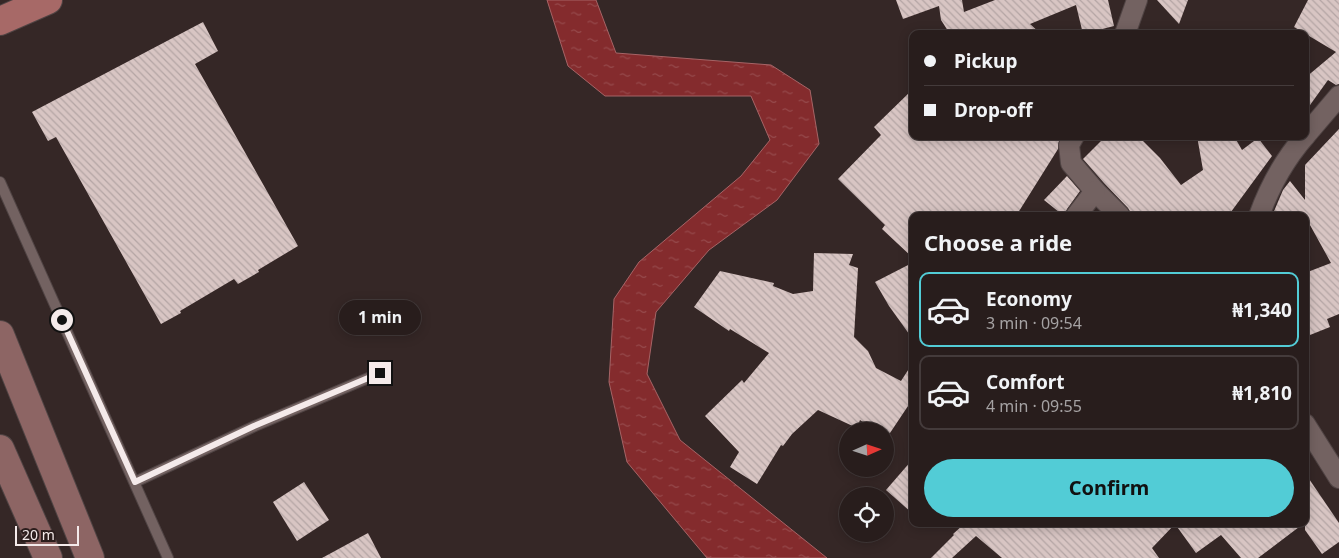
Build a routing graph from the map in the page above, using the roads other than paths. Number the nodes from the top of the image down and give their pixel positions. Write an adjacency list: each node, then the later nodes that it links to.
1 (48, 0): 3 (main road)
2 (1137, 0): 4 (street)
3 (0, 22)
4 (1126, 30)
5 (1339, 96): 6 (street)
6 (1309, 131)
7 (1072, 140): 10 (street)
8 (1302, 140): 13 (street)
9 (0, 182): 19 (lane)
10 (1095, 191): 11 (street); 12 (street)
11 (1079, 212)
12 (1116, 212)
13 (1260, 212)
14 (0, 335): 21 (main road)
15 (380, 373): 19 (lane)
16 (1309, 430): 18 (street)
17 (0, 449): 20 (main road)
18 (1339, 478)
19 (135, 482): 22 (lane)
20 (48, 558)
21 (90, 558)
22 (168, 558)

